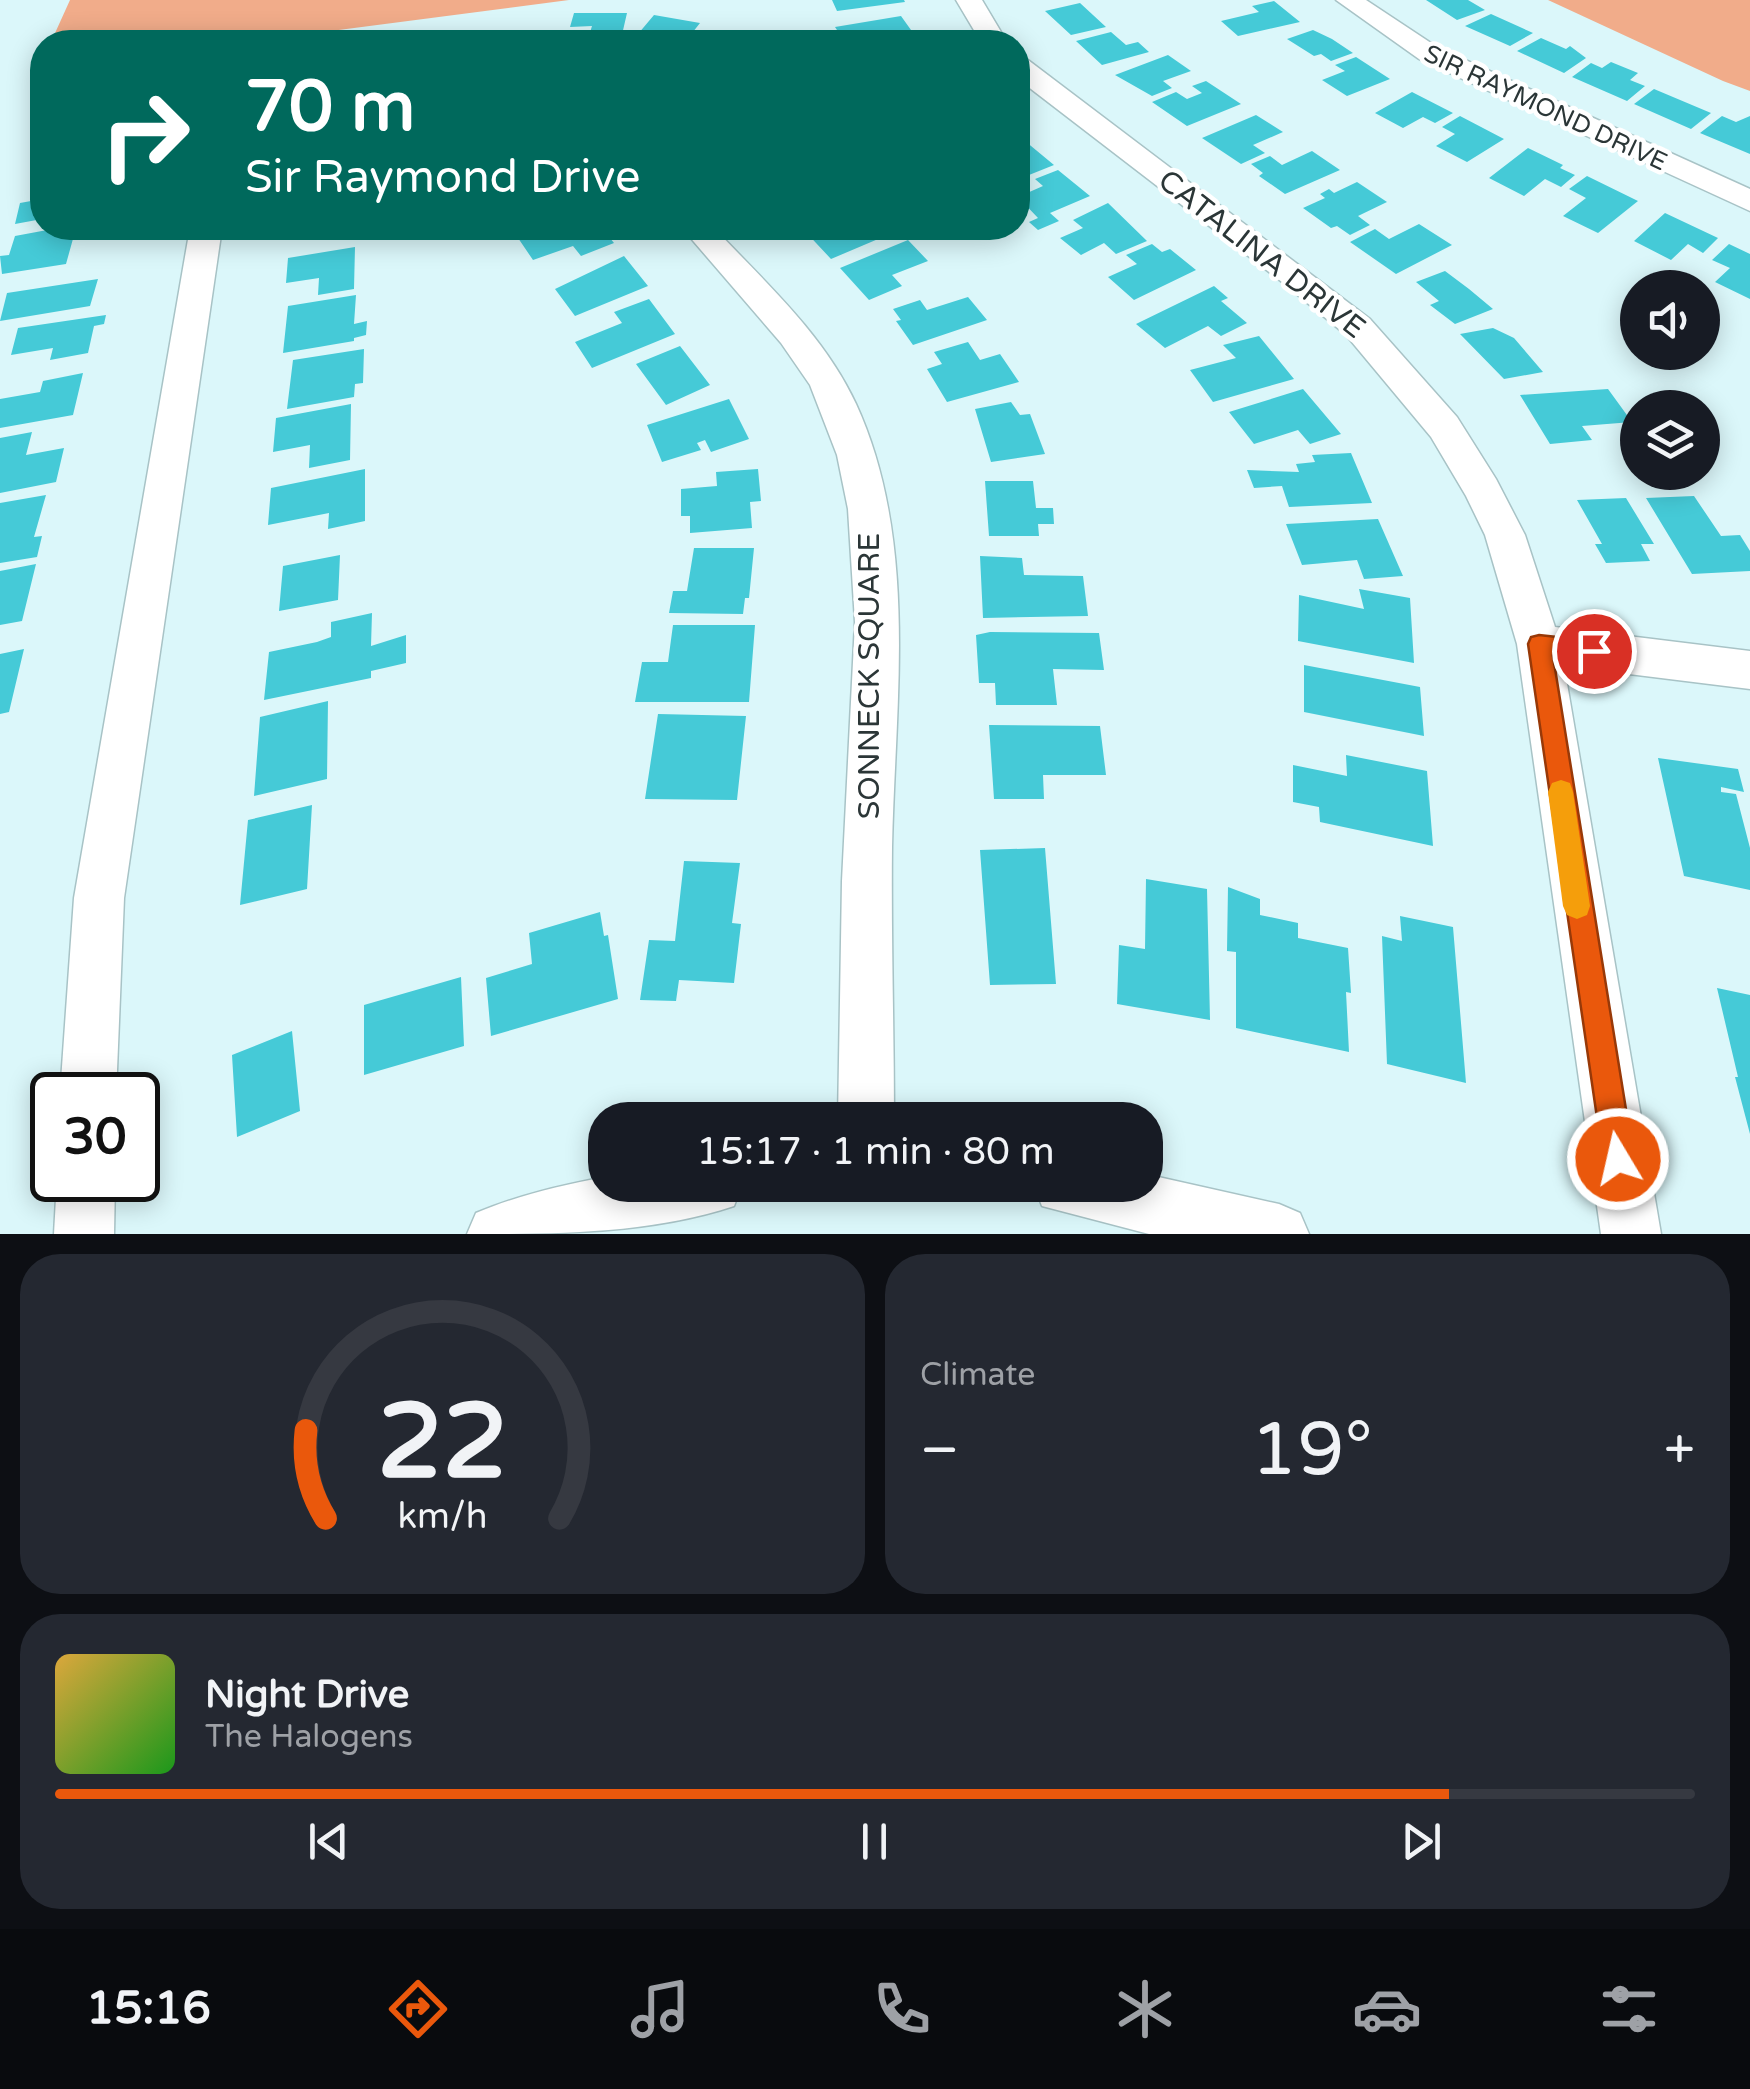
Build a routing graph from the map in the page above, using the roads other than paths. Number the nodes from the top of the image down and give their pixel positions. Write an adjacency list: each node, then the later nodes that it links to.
1 (969, 0): 3 (street)
2 (1350, 0): 5 (street, SIR RAYMOND DRIVE)
3 (987, 30)
4 (1030, 75): 8 (street, CATALINA DRIVE)
5 (1750, 201)
6 (204, 240): 10 (street)
7 (707, 240): 11 (street, SONNECK SQUARE)
8 (1539, 644): 9 (street); 18 (street, CATALINA DRIVE)
9 (1750, 670)
10 (89, 1072)
11 (866, 1102)
12 (85, 1202): 15 (street)
13 (627, 1202): 16 (street)
14 (1138, 1202): 17 (street)
15 (84, 1234)
16 (497, 1234)
17 (1278, 1234)
18 (1631, 1234)

